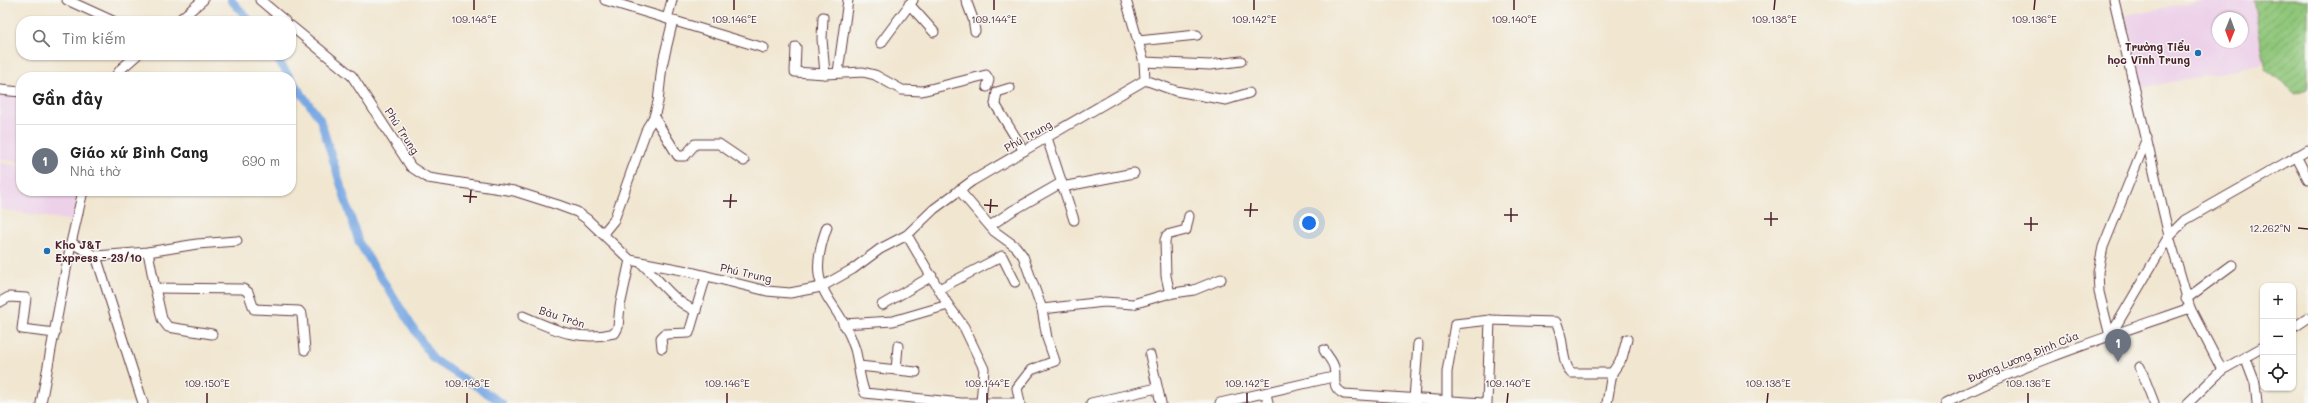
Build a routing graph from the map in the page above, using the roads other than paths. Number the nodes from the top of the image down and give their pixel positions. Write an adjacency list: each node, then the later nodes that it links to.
1 (67, 0): 11 (street)
2 (203, 0): 12 (street)
3 (260, 0): 13 (street)
4 (605, 0): 15 (street)
5 (672, 0): 15 (street)
6 (848, 0): 28 (street)
7 (966, 0): 17 (street)
8 (1126, 0): 20 (street)
9 (2114, 0): 38 (street)
10 (911, 2): 18 (street); 21 (street)
11 (102, 16)
12 (184, 16)
13 (279, 16)
14 (823, 17): 29 (street)
15 (670, 20): 23 (street); 36 (street)
16 (296, 30): 52 (street, Phú Trung)
17 (975, 31)
18 (934, 32)
19 (1196, 35): 20 (street)
20 (1138, 41): 26 (street)
21 (881, 43)
22 (796, 47): 29 (street)
23 (764, 48)
24 (131, 60): 27 (street)
25 (1241, 61): 26 (street)
26 (1144, 62): 30 (street)
27 (118, 72)
28 (838, 72): 29 (street); 31 (street)
29 (825, 74)
30 (1145, 80): 35 (street); 37 (street, Phú Trung)
31 (987, 87)
32 (1010, 88): 40 (street)
33 (0, 90): 34 (street)
34 (16, 92)
35 (1249, 93)
36 (654, 117): 42 (street); 52 (street)
37 (1048, 138): 40 (street, Phú Trung); 45 (street)
38 (2148, 138): 54 (street); 84 (street)
39 (2308, 150): 41 (street)
40 (1024, 151): 46 (street, Phú Trung)
41 (2296, 156): 44 (street); 54 (street)
42 (744, 161)
43 (1134, 173): 45 (street)
44 (2308, 179)
45 (1061, 185): 49 (street); 50 (street)
46 (959, 190): 50 (street); 53 (street, Phú Trung)
47 (83, 196): 56 (street)
48 (1189, 216): 69 (street)
49 (1074, 220)
50 (990, 226): 75 (street)
51 (827, 227): 66 (street)
52 (601, 231): 59 (street, Phú Trung)
53 (907, 235): 63 (street); 66 (street, Phú Trung)
54 (2170, 236): 70 (street); 84 (street)
55 (236, 241): 57 (street)
56 (71, 243): 58 (street); 82 (street)
57 (148, 252): 58 (street); 67 (street)
58 (96, 256): 107 (street)
59 (630, 260): 60 (street, Phú Trung); 77 (street, Bàu Tròn)
60 (641, 263): 62 (street, Phú Trung); 76 (street)
61 (2232, 265): 70 (street)
62 (706, 276): 66 (street, Phú Trung); 76 (street)
63 (932, 276): 68 (street); 72 (street)
64 (1221, 279): 69 (street)
65 (1014, 282): 68 (street)
66 (821, 287): 80 (street)
67 (155, 288): 83 (street); 89 (street)
68 (939, 288): 73 (street)
69 (1170, 294): 75 (street)
70 (2186, 299): 74 (street)
71 (0, 302): 82 (street)
72 (882, 305)
73 (948, 305): 80 (street); 105 (street)
74 (2190, 308): 84 (street, Đường Lương Định Của); 97 (street)
75 (1042, 309): 108 (street)
76 (696, 311): 88 (street)
77 (522, 316)
78 (2308, 318): 81 (street)
79 (1490, 320): 99 (street); 104 (street); 114 (street)
80 (843, 324): 94 (street)
81 (2296, 326)
82 (55, 333): 106 (street)
83 (212, 334)
84 (2110, 336): 116 (street, Đường Lương Định Của)
85 (1627, 339): 99 (street)
86 (1418, 344): 103 (street)
87 (898, 346): 96 (street)
88 (662, 348)
89 (305, 350)
90 (1324, 350): 100 (street)
91 (2260, 350): 93 (street)
92 (1150, 355): 101 (street)
93 (2246, 359): 97 (street); 119 (street)
94 (859, 366): 96 (street); 105 (street)
95 (2140, 367): 117 (street)
96 (896, 370): 98 (street)
97 (2222, 370): 118 (street)
98 (916, 372)
99 (1612, 373): 115 (street)
100 (1333, 377): 102 (street); 103 (street)
101 (1157, 388): 109 (street); 110 (street)
102 (1266, 393): 111 (street); 112 (street)
103 (1414, 399): 104 (street)
104 (1446, 401): 113 (street)
105 (981, 402): 108 (street)
106 (41, 403)
107 (143, 403)
108 (1019, 403)
109 (1091, 403)
110 (1161, 403)
111 (1220, 403)
112 (1268, 403)
113 (1483, 403)
114 (1487, 403)
115 (1607, 403)
116 (1946, 403)
117 (2154, 403)
118 (2188, 403)
119 (2257, 403)

